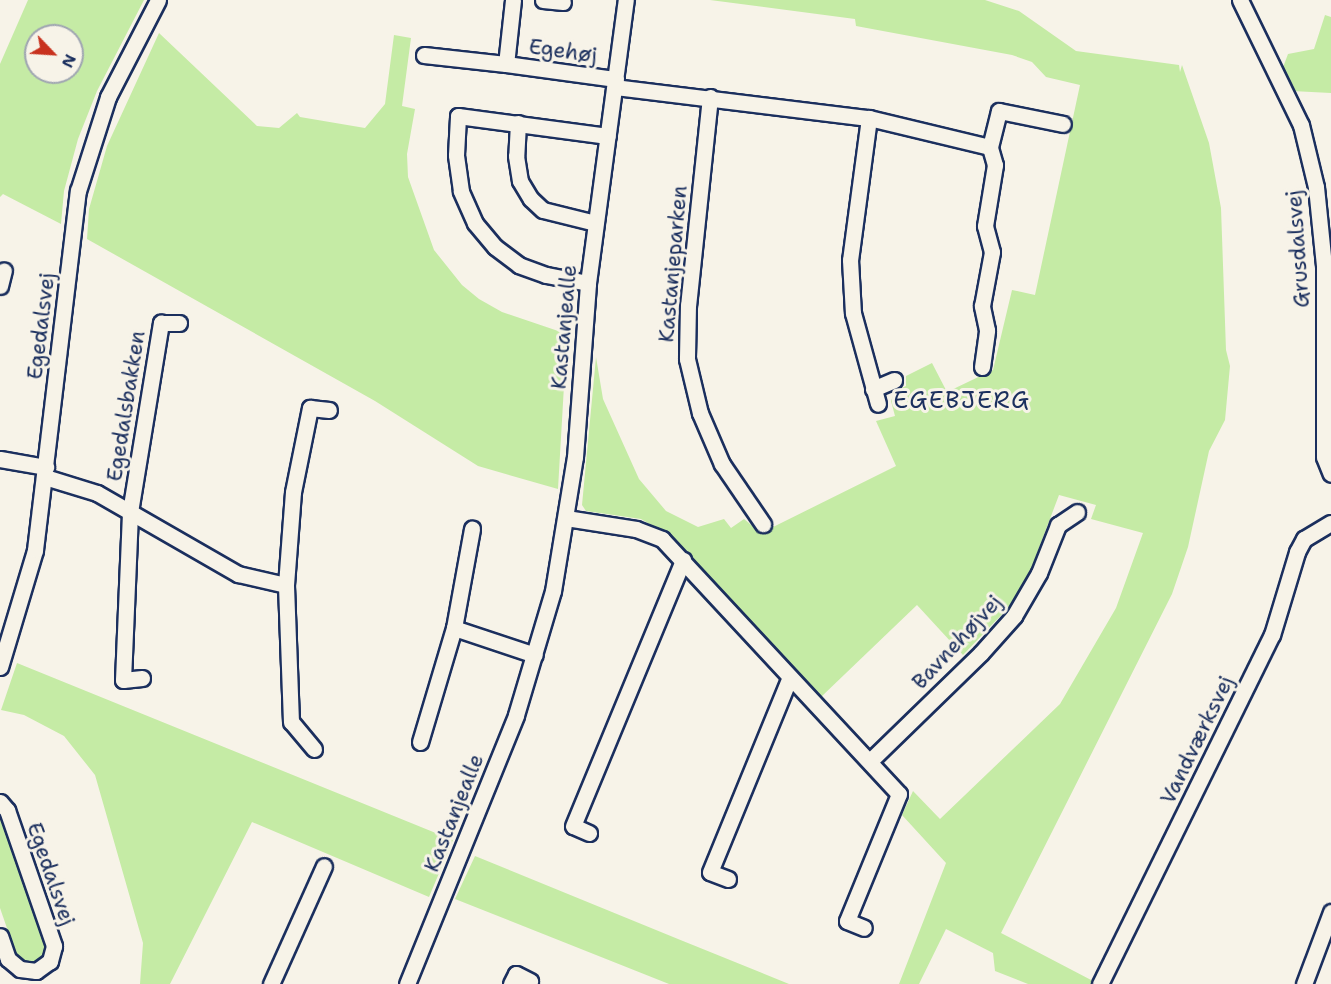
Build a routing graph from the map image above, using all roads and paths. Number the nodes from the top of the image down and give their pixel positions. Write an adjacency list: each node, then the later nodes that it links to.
1 (158, 0): 25 (street, Egedalsvej)
2 (513, 0): 8 (street, Egehøj)
3 (543, 0): 6 (street)
4 (626, 0): 9 (street, Kastanjealle)
5 (1240, 0): 26 (street, Grusdalsvej)
6 (563, 2)
7 (424, 55): 8 (street, Egehøj)
8 (506, 64): 9 (street, Egehøj)
9 (615, 83): 10 (street); 14 (street, Kastanjealle)
10 (710, 96): 11 (street); 31 (street, Kastanjeparken)
11 (869, 118): 15 (street); 22 (street)
12 (518, 123): 14 (street); 16 (street); 18 (street)
13 (1064, 124): 15 (street)
14 (608, 136): 16 (street, Kastanjealle)
15 (990, 147): 21 (street)
16 (595, 223): 18 (street, Kastanjealle)
17 (4, 270): 19 (street)
18 (588, 283): 29 (street, Kastanjealle)
19 (0, 286)
20 (178, 323): 27 (street, Egedalsbakken)
21 (982, 367)
22 (894, 380)
23 (329, 410): 34 (street)
24 (0, 459): 25 (street, Egedalsbakken)
25 (45, 472): 27 (street, Egedalsbakken); 37 (street, Egedalsvej)
26 (1331, 474)
27 (130, 512): 34 (street, Egedalsbakken); 38 (street, Egedalsbakken)
28 (1077, 512): 42 (street, Bavnehøjvej)
29 (566, 518): 33 (street); 36 (street, Kastanjealle)
30 (1331, 523): 54 (street, Vandværksvej)
31 (763, 524)
32 (472, 529): 35 (street)
33 (683, 560): 39 (street); 44 (street)
34 (286, 585): 41 (street)
35 (454, 628): 36 (street); 40 (street)
36 (535, 655): 52 (street, Kastanjealle)
37 (0, 668)
38 (142, 678)
39 (789, 679): 42 (street); 46 (street)
40 (420, 742)
41 (314, 749)
42 (871, 760): 48 (street)
43 (0, 802): 49 (street, Egedalsvej)
44 (589, 833)
45 (324, 866): 51 (street)
46 (728, 879)
47 (1331, 912): 55 (street)
48 (864, 928)
49 (0, 936)
50 (530, 981): 53 (street)
51 (271, 984)
52 (407, 984)
53 (511, 984)
54 (1100, 984)
55 (1304, 984)

